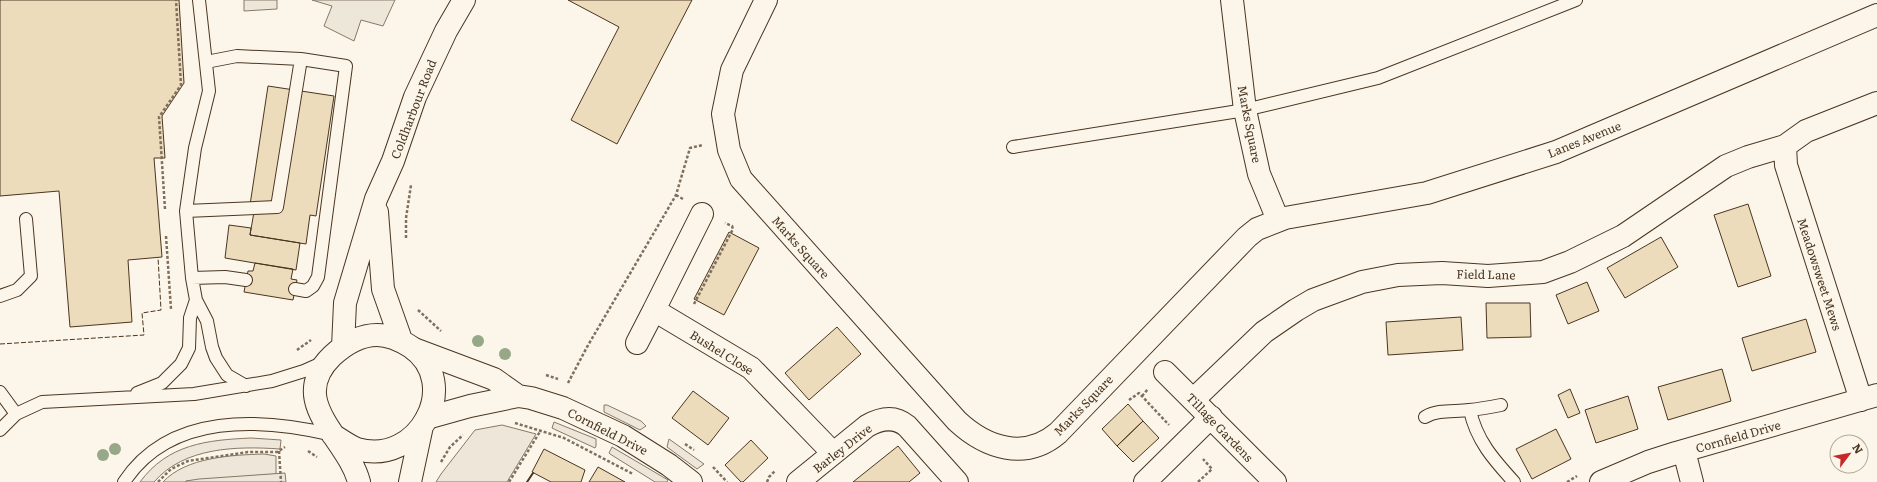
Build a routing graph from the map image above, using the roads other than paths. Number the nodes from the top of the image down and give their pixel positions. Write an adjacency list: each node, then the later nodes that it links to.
1 (199, 0): 8 (lane)
2 (464, 0): 13 (street, Coldharbour Road)
3 (766, 0): 17 (street, Marks Square)
4 (1232, 0): 10 (street, Marks Square)
5 (1576, 0): 10 (lane)
6 (1877, 15): 17 (street, Lanes Avenue)
7 (301, 59): 8 (lane); 14 (lane); 20 (lane)
8 (206, 62): 14 (lane)
9 (1877, 103): 11 (street, Field Lane)
10 (1245, 110): 12 (lane); 17 (street, Marks Square)
11 (1785, 146): 32 (street, Meadowsweet Mews); 33 (street, Field Lane)
12 (1014, 147)
13 (376, 199): 25 (street, Coldharbour Road); 26 (street, Coldharbour Road)
14 (186, 211): 18 (lane)
15 (704, 212): 23 (street)
16 (26, 220): 21 (lane)
17 (1278, 220)
18 (192, 278): 19 (lane); 22 (lane)
19 (246, 280)
20 (296, 288)
21 (0, 296)
22 (196, 300): 28 (lane); 31 (lane)
23 (654, 310): 24 (street); 43 (street, Bushel Close)
24 (638, 343)
25 (407, 344): 26 (street, Coldharbour Road); 30 (street, Cornfield Drive); 39 (street, Coldharbour Road)
26 (338, 351): 28 (lane); 41 (street, Coldharbour Road)
27 (1165, 372): 33 (street, Tillage Gardens)
28 (246, 386): 31 (lane)
29 (0, 392): 36 (lane)
30 (518, 396): 39 (street, Cornfield Drive); 47 (street, Cornfield Drive)
31 (120, 398): 36 (lane)
32 (1869, 398): 42 (street, Cornfield Drive)
33 (1194, 399): 37 (street, Tillage Gardens)
34 (1501, 405): 35 (lane)
35 (1470, 410): 38 (lane); 52 (lane)
36 (16, 414): 40 (lane)
37 (1211, 417): 50 (street); 51 (street, Tillage Gardens)
38 (1425, 417)
39 (425, 422): 41 (street, Coldharbour Road); 46 (street, Coldharbour Road)
40 (0, 430)
41 (333, 435): 44 (lane); 45 (street, Coldharbour Road)
42 (1684, 451): 53 (street, Cornfield Drive); 54 (street)
43 (833, 453): 48 (street, Barley Drive); 49 (street, Barley Drive)
44 (124, 482)
45 (358, 482)
46 (410, 482)
47 (691, 482)
48 (798, 482)
49 (957, 482)
50 (1145, 482)
51 (1275, 482)
52 (1514, 482)
53 (1601, 482)
54 (1692, 482)

